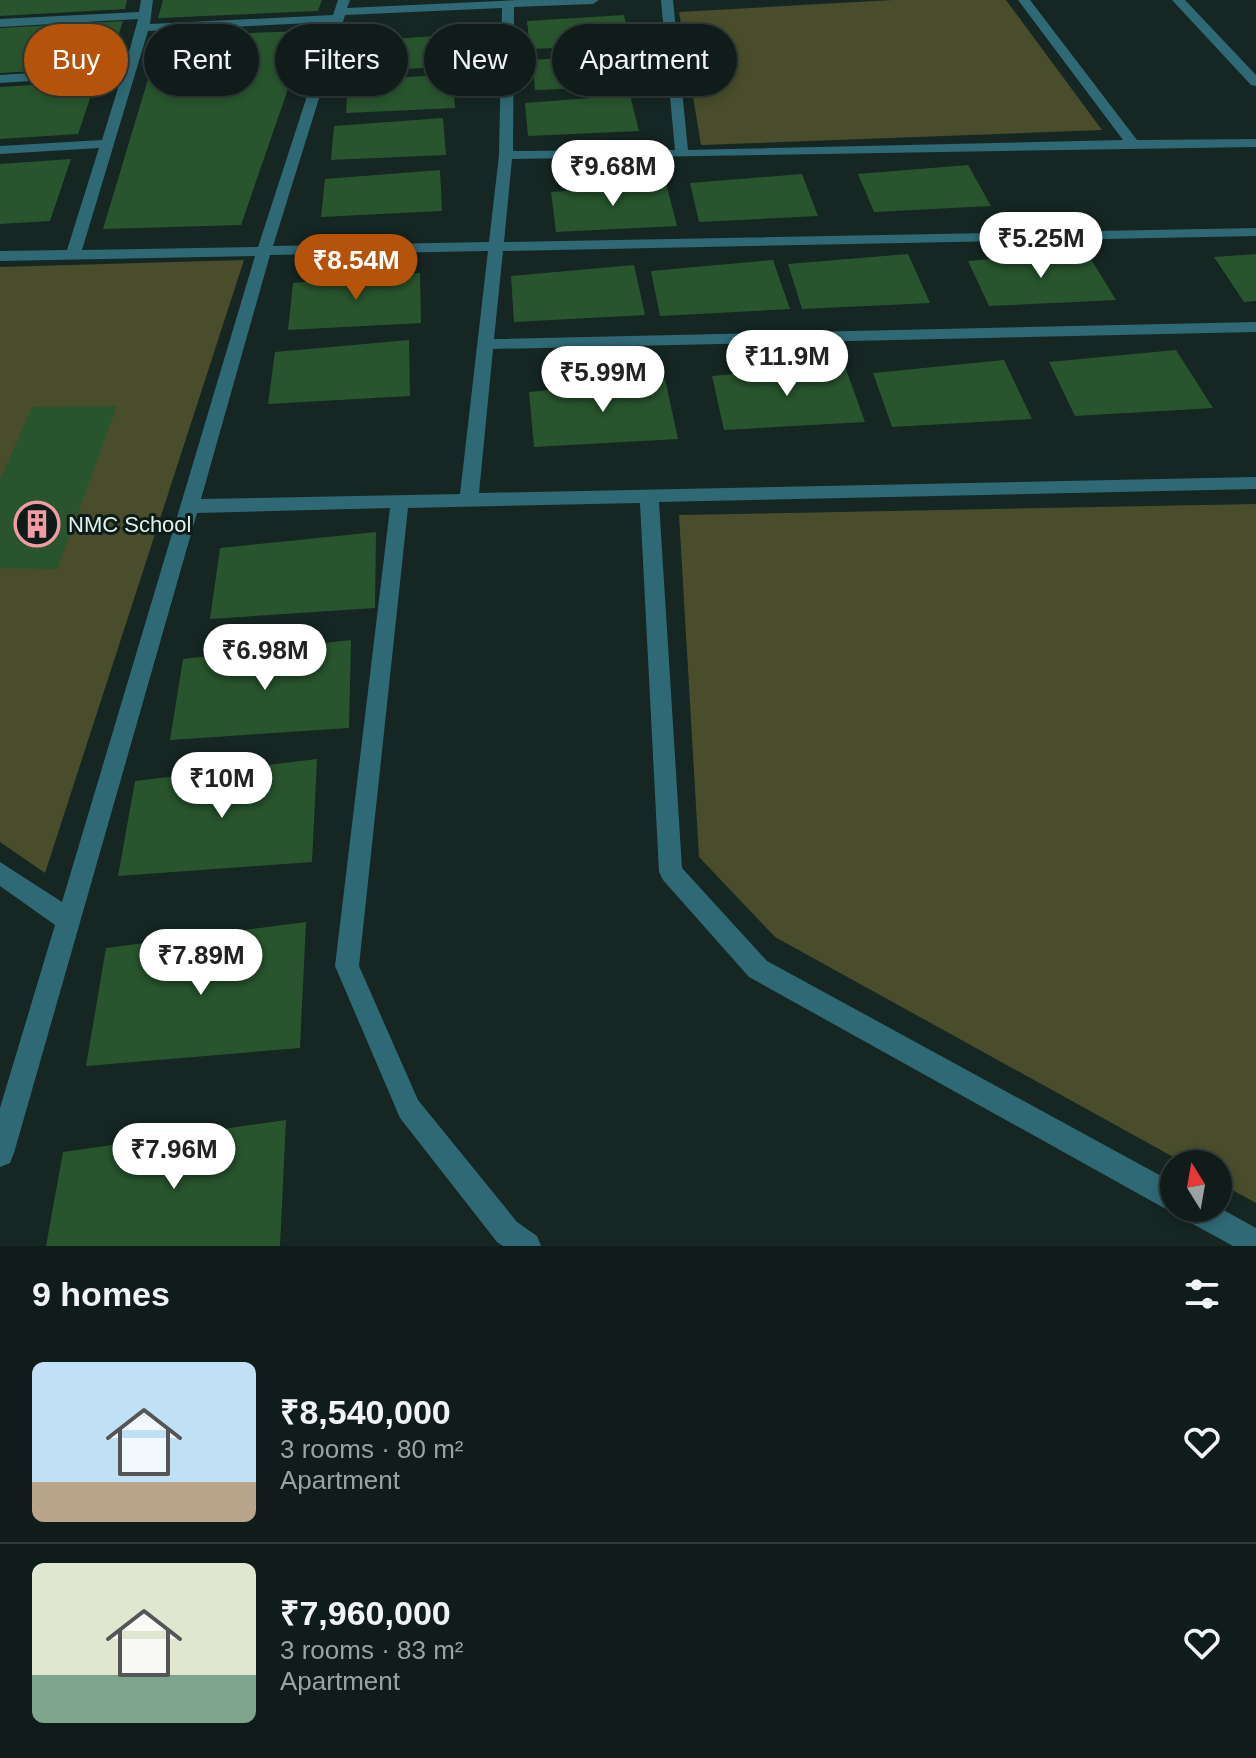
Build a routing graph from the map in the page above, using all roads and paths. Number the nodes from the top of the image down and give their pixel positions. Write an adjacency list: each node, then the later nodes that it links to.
1 (147, 0): 10 (street)
2 (575, 0): 3 (street); 8 (street)
3 (593, 0)
4 (667, 0): 21 (street)
5 (1024, 0): 19 (street)
6 (1178, 0): 15 (street)
7 (464, 3): 8 (street); 9 (street)
8 (508, 4): 22 (street)
9 (341, 10): 10 (street); 25 (street)
10 (143, 21): 11 (street); 12 (street)
11 (0, 23)
12 (128, 71)
13 (24, 78): 14 (street)
14 (0, 79)
15 (1256, 82)
16 (120, 96): 18 (street)
17 (1256, 143): 19 (street)
18 (106, 144): 20 (street); 26 (street)
19 (1133, 144): 21 (street)
20 (0, 150)
21 (682, 154): 22 (street)
22 (506, 155): 24 (street)
23 (1256, 232): 24 (street)
24 (495, 247): 25 (street); 29 (street)
25 (264, 251): 26 (street); 34 (street)
26 (73, 255): 27 (street)
27 (0, 256)
28 (1256, 327): 29 (street)
29 (485, 344): 32 (street)
30 (1256, 483): 31 (street)
31 (649, 495): 32 (street); 38 (street)
32 (469, 499): 33 (street)
33 (400, 501): 34 (street); 41 (street)
34 (190, 506): 36 (street)
35 (0, 873): 36 (street)
36 (68, 920): 37 (street)
37 (0, 1153)
38 (1160, 1190)
39 (1218, 1222): 40 (street)
40 (1256, 1243)
41 (527, 1246)

